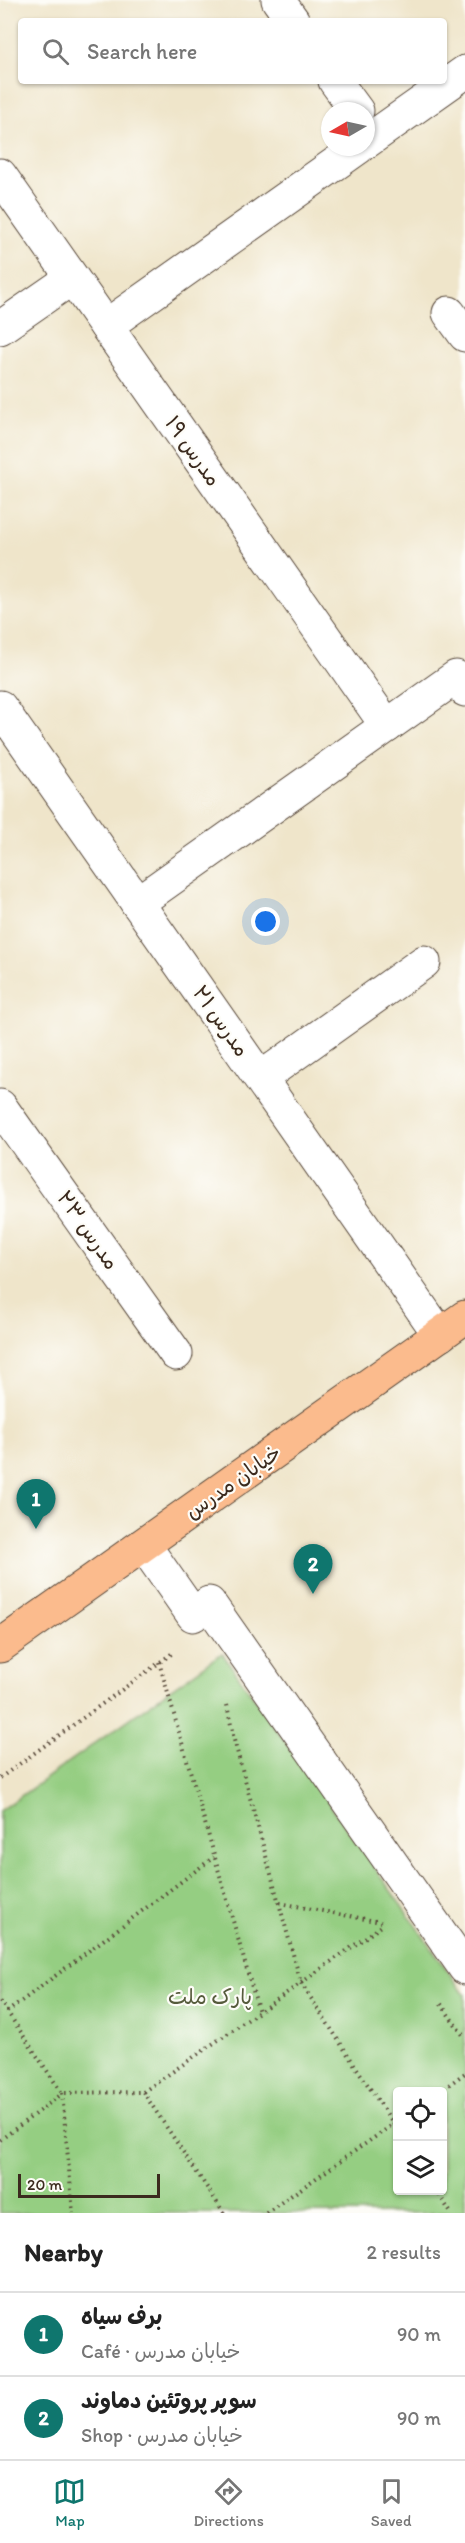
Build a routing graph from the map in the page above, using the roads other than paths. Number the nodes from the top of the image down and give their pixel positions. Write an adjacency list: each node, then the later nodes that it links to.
1 (278, 0): 2 (street)
2 (291, 18)
3 (465, 72): 4 (street)
4 (447, 83)
5 (337, 84): 7 (street)
6 (445, 84): 8 (street)
7 (347, 102)
8 (375, 125)
9 (332, 156): 12 (street)
10 (0, 175): 11 (street, مدرس ۱۹)
11 (72, 278): 12 (street, مدرس ۱۹); 13 (street)
12 (106, 326): 16 (street, مدرس ۱۹)
13 (0, 328)
14 (460, 684): 16 (street)
15 (4, 720): 17 (street, مدرس ۲۱)
16 (387, 726): 17 (street)
17 (137, 903): 19 (street, مدرس ۲۱)
18 (424, 962): 19 (street)
19 (261, 1078): 21 (street, مدرس ۲۱)
20 (0, 1106): 22 (street, مدرس ۲۳)
21 (453, 1326): 23 (main road, خیابان مدرس)
22 (176, 1354)
23 (144, 1545): 24 (main road, خیابان مدرس); 25 (street)
24 (0, 1646)
25 (465, 1968)

